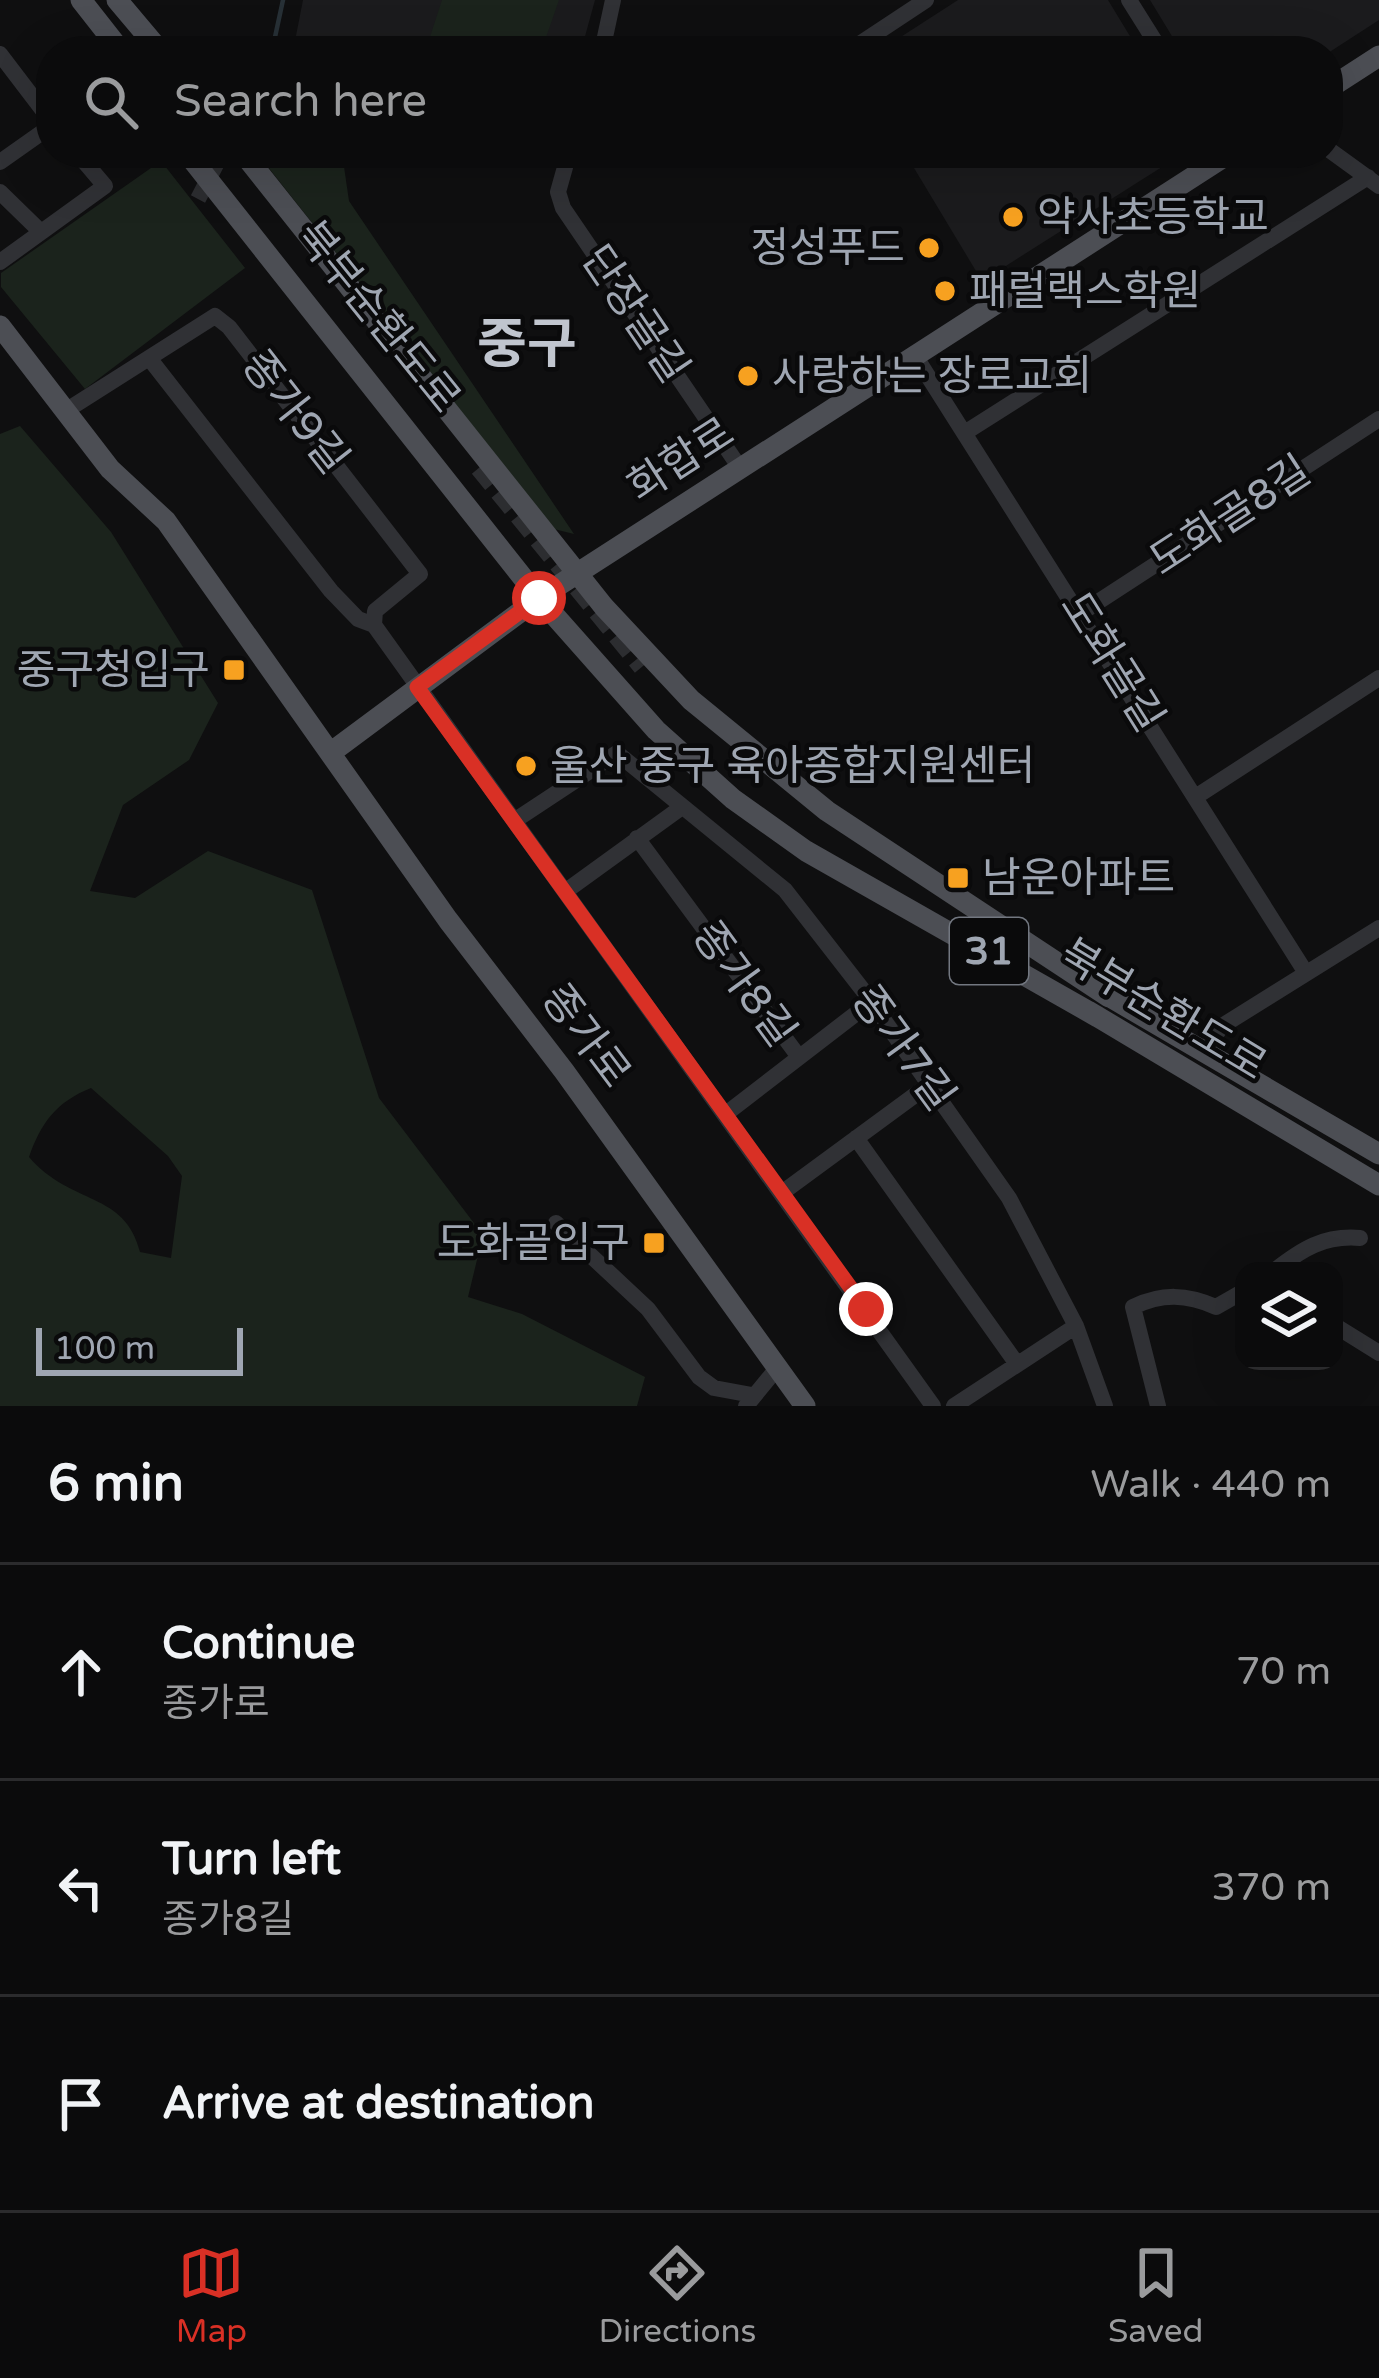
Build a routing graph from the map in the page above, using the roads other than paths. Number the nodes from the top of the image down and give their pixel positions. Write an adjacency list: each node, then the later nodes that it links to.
1 (79, 0): 6 (main road)
2 (114, 0): 7 (main road); 8 (main road)
3 (613, 0): 9 (street)
4 (926, 0): 10 (street)
5 (1129, 0): 11 (street)
6 (107, 36)
7 (139, 36)
8 (146, 36)
9 (605, 36)
10 (872, 36)
11 (1152, 36)
12 (1379, 56): 14 (main road)
13 (1, 59): 15 (street)
14 (1343, 79)
15 (36, 104)
16 (36, 135): 18 (street)
17 (1343, 160): 26 (street)
18 (0, 162)
19 (90, 168): 28 (street)
20 (199, 168): 40 (main road)
21 (212, 168): 38 (main road, 북부순환도로)
22 (241, 168): 36 (main road, 북부순환도로)
23 (255, 168): 39 (main road)
24 (565, 168): 37 (street, 단장골길)
25 (1206, 168): 31 (main road, 화합로)
26 (1373, 182): 35 (street)
27 (0, 192): 28 (street)
28 (41, 232): 29 (street)
29 (0, 262)
30 (0, 326): 33 (main road, 종가로)
31 (914, 354): 35 (street, 도화골길); 37 (main road, 화합로)
32 (149, 358): 33 (street, 종가9길); 42 (street, 종가9길); 42 (street, 종가9길)
33 (67, 410): 47 (main road, 종가로)
34 (1379, 419): 41 (street, 도화골8길)
35 (966, 432): 41 (street, 도화골길)
36 (472, 456)
37 (740, 468): 39 (main road, 화합로)
38 (453, 473)
39 (578, 574): 40 (main road, 화합로); 56 (main road)
40 (539, 598): 46 (main road); 56 (main road)
41 (1081, 614): 48 (street, 도화골길)
42 (374, 625): 46 (street, 종가9길)
43 (643, 666): 56 (main road, 북부순환도로 / 31)
44 (1379, 678): 48 (street)
45 (624, 683): 56 (main road, 북부순환도로 / 31)
46 (417, 687): 47 (main road); 50 (street)
47 (333, 752): 73 (main road, 종가로)
48 (1197, 796): 54 (street, 도화골길)
49 (682, 808): 50 (street, 종가7길); 51 (street); 55 (street, 종가7길)
50 (517, 819): 52 (street)
51 (637, 838): 52 (street); 58 (street, 종가8길)
52 (566, 891): 60 (street)
53 (1379, 928): 54 (street)
54 (1306, 973): 57 (street)
55 (871, 1002): 58 (street); 59 (street, 종가7길)
56 (1103, 1007): 57 (main road, 북부순환도로 / 31); 63 (main road, 북부순환도로 / 31)
57 (1202, 1053): 62 (main road, 북부순환도로 / 31)
58 (799, 1057): 60 (street, 종가8길)
59 (929, 1084): 61 (street); 69 (street, 종가7길)
60 (727, 1113): 64 (street)
61 (856, 1138): 64 (street); 72 (street)
62 (1379, 1154)
63 (1379, 1184)
64 (783, 1192): 76 (street)
65 (556, 1223): 74 (street)
66 (1360, 1238): 67 (street)
67 (1286, 1262)
68 (1235, 1296): 79 (street)
69 (1076, 1326): 72 (street); 78 (street, 종가7길)
70 (1343, 1331): 71 (street)
71 (1379, 1353)
72 (1017, 1364): 77 (street)
73 (778, 1367): 74 (street); 75 (main road, 종가로)
74 (749, 1401)
75 (805, 1406)
76 (934, 1406)
77 (954, 1406)
78 (1105, 1406)
79 (1158, 1406)

